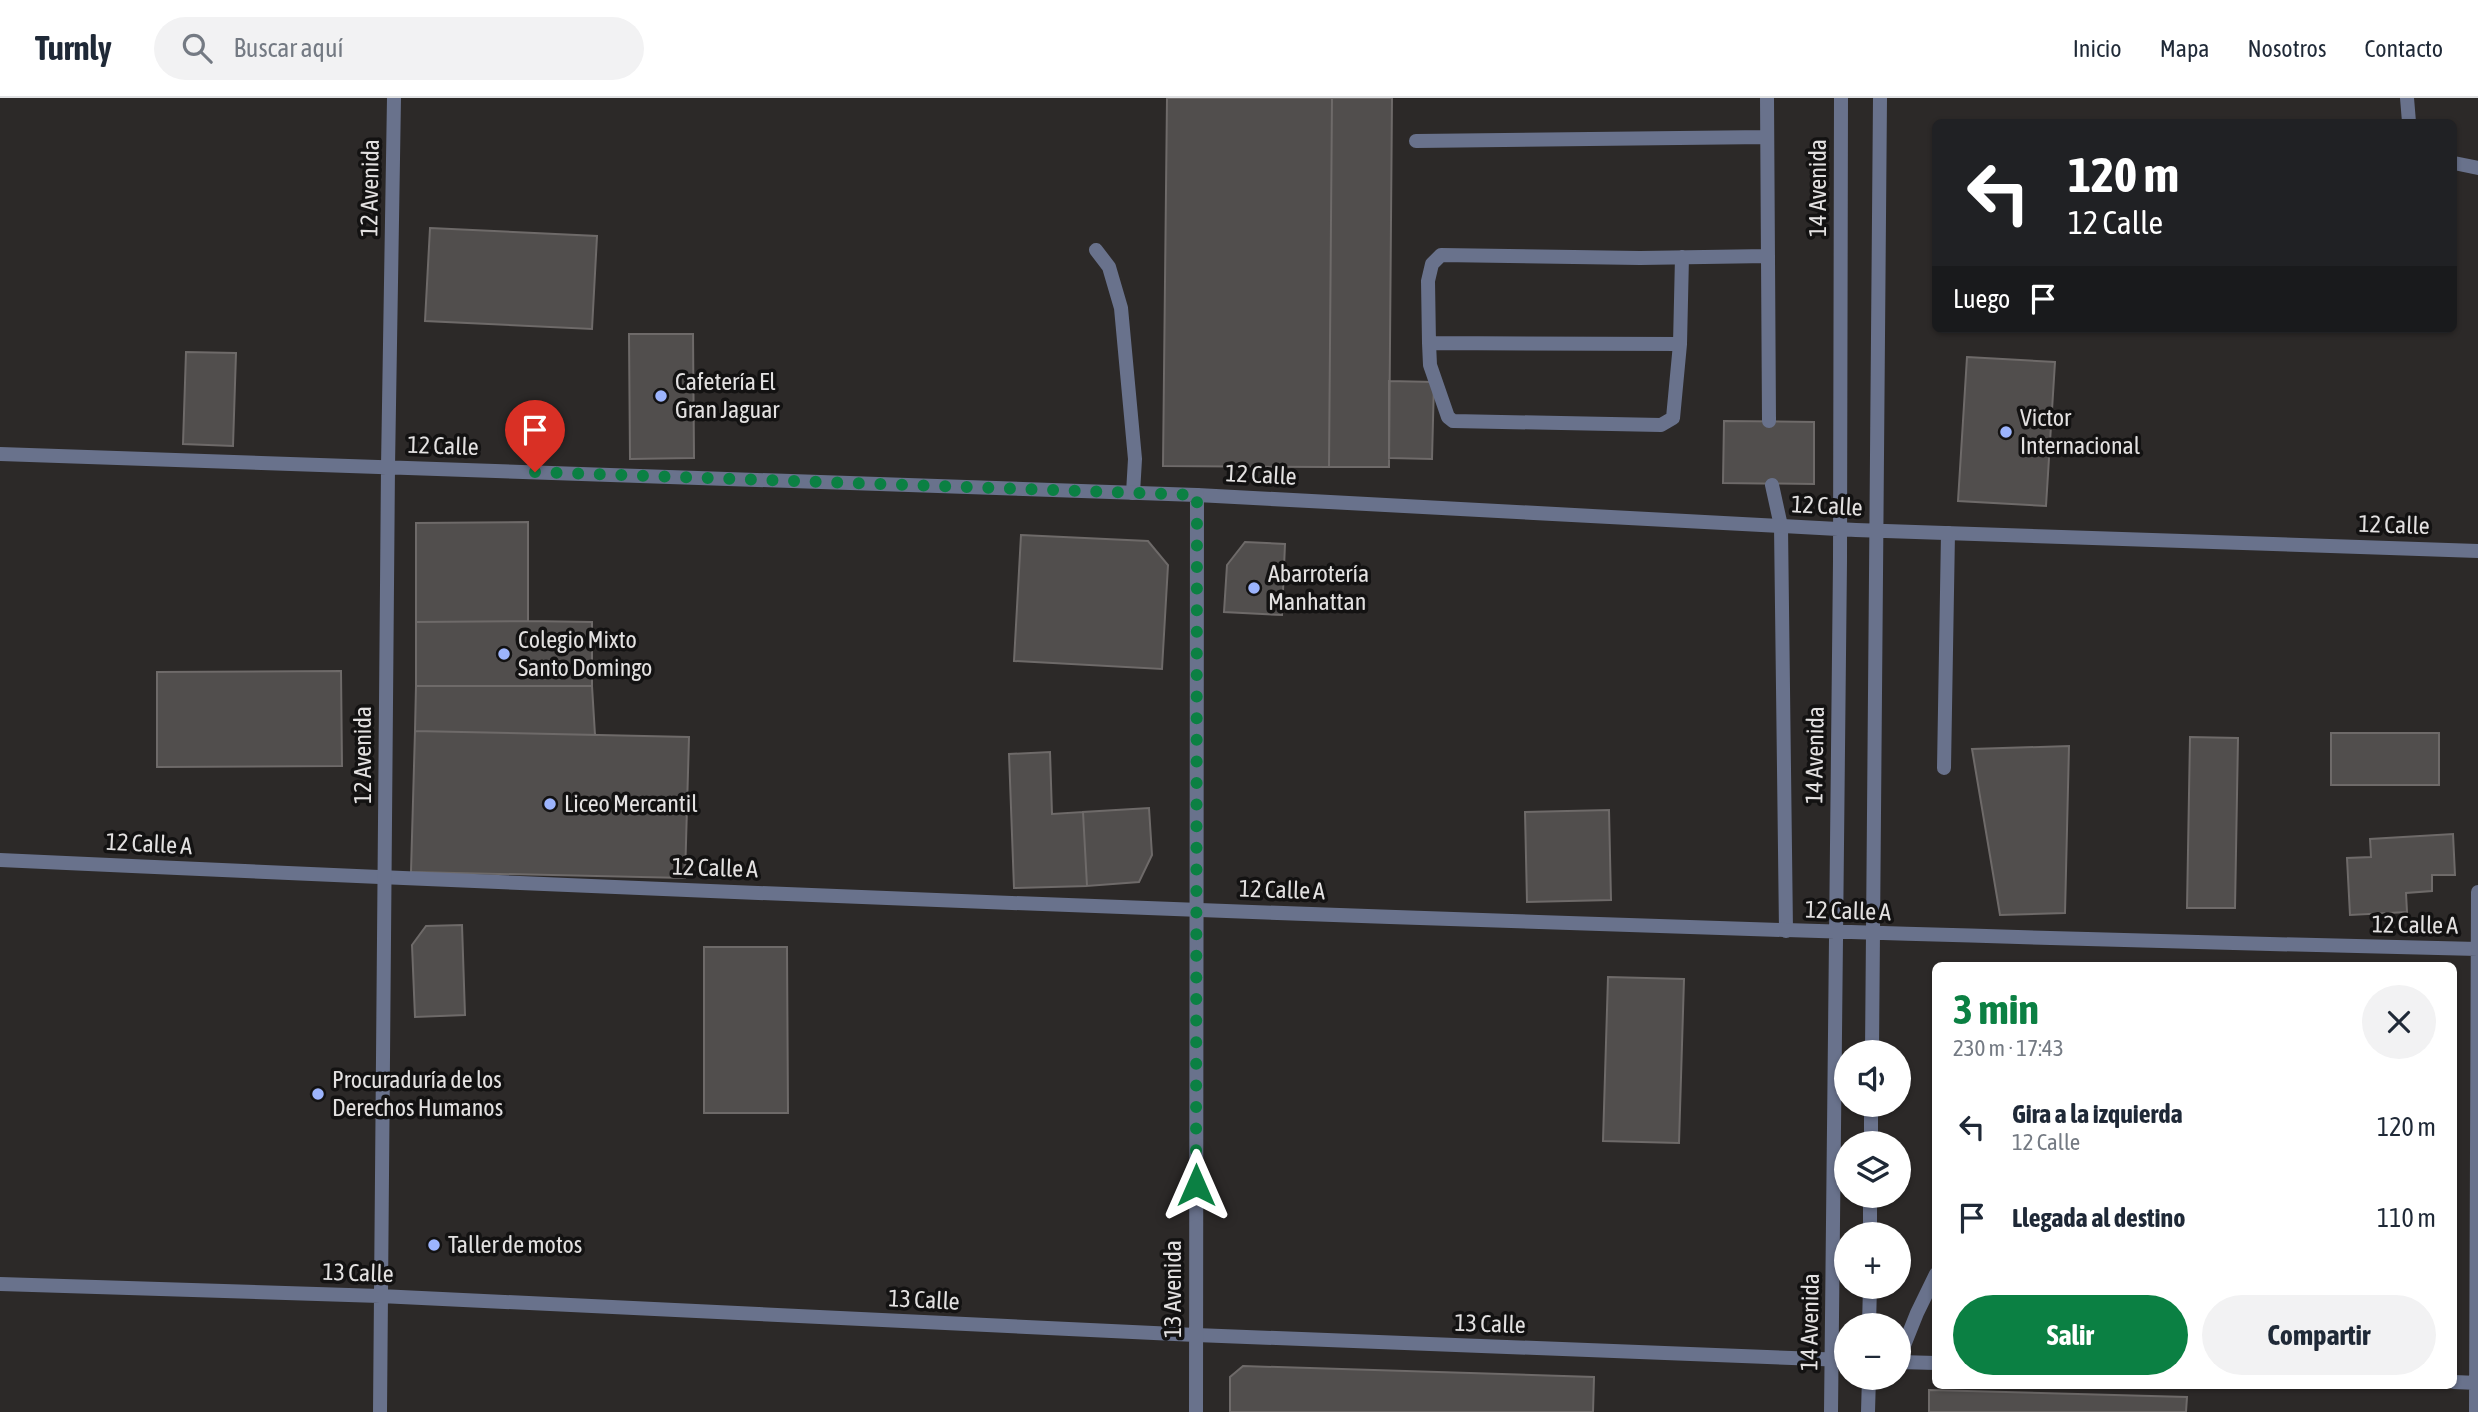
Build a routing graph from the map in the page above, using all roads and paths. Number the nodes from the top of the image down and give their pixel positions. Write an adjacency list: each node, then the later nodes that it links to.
1 (394, 98): 18 (street, 12 Avenida)
2 (1767, 98): 7 (street)
3 (1841, 98): 23 (street, 14 Avenida)
4 (1880, 98): 24 (street)
5 (2407, 98): 6 (street)
6 (2409, 119)
7 (1767, 137): 8 (street); 12 (street)
8 (1416, 141)
9 (2457, 164): 10 (street)
10 (2478, 168)
11 (1096, 250): 20 (street)
12 (1768, 256): 13 (street); 16 (street)
13 (1682, 257): 14 (street); 15 (street)
14 (1429, 343): 15 (street); 15 (street)
15 (1680, 344)
16 (1769, 421)
17 (0, 453): 18 (street, 12 Calle)
18 (388, 467): 20 (street, 12 Calle); 29 (street, 12 Avenida)
19 (1772, 485): 22 (street)
20 (1133, 493): 21 (street, 12 Calle)
21 (1197, 495): 22 (street, 12 Calle); 31 (street, 13 Avenida)
22 (1781, 526): 23 (street, 12 Calle); 32 (street)
23 (1840, 530): 24 (street, 12 Calle); 33 (street, 14 Avenida)
24 (1876, 530): 25 (street, 12 Calle); 34 (street)
25 (1948, 533): 26 (street, 12 Calle); 27 (street)
26 (2478, 551)
27 (1944, 768)
28 (0, 860): 29 (street, 12 Calle A)
29 (386, 878): 31 (street, 12 Calle A); 39 (street, 12 Avenida)
30 (2478, 892): 35 (street)
31 (1196, 909): 32 (street, 12 Calle A); 42 (street, 13 Avenida)
32 (1786, 932): 33 (street, 12 Calle A)
33 (1836, 933): 34 (street, 12 Calle A); 40 (street, 14 Avenida)
34 (1873, 935): 35 (street, 12 Calle A); 36 (street)
35 (2477, 949): 47 (street)
36 (1872, 1040)
37 (1932, 1283): 41 (street)
38 (0, 1284): 39 (street, 13 Calle)
39 (380, 1296): 42 (street, 13 Calle); 50 (street, 12 Avenida)
40 (1839, 1313)
41 (1911, 1329)
42 (1196, 1335): 43 (street, 13 Calle); 51 (street, 13 Avenida)
43 (1834, 1359)
44 (1911, 1361): 45 (street)
45 (1932, 1363)
46 (2457, 1382): 47 (street)
47 (2477, 1383): 54 (street)
48 (1834, 1390): 52 (street, 14 Avenida)
49 (1869, 1390): 53 (street)
50 (380, 1412)
51 (1196, 1412)
52 (1831, 1412)
53 (1868, 1412)
54 (2476, 1412)

